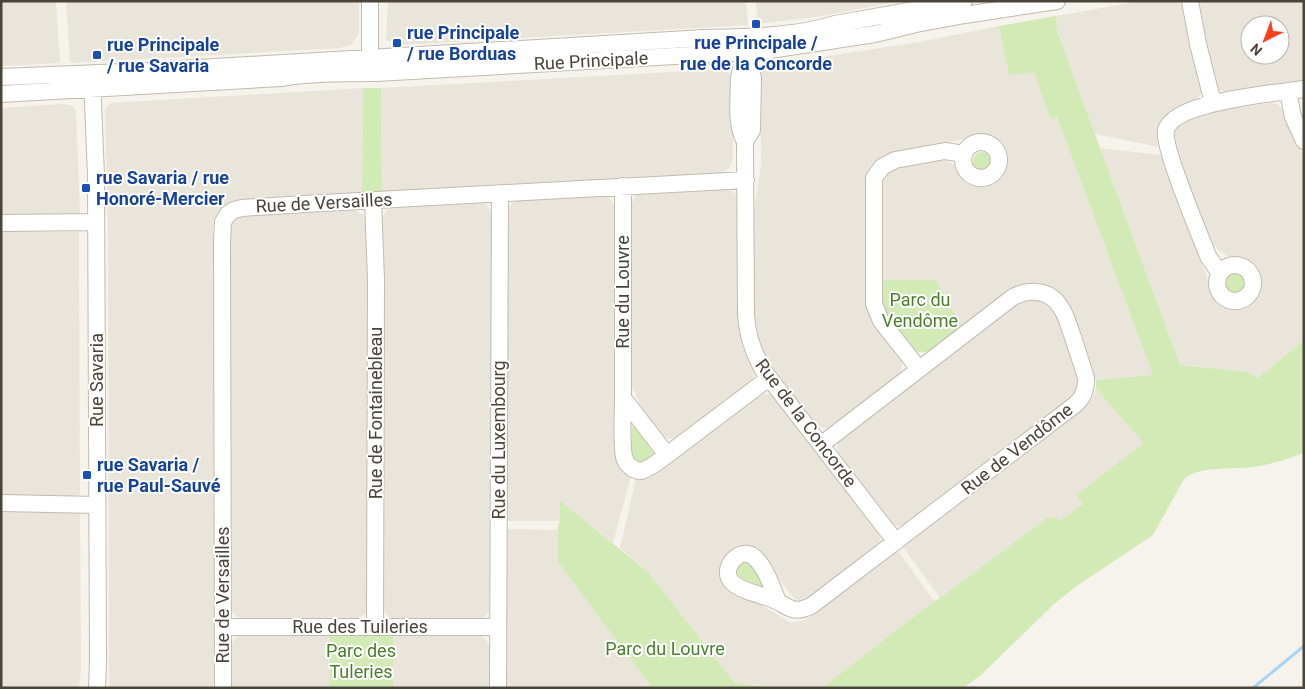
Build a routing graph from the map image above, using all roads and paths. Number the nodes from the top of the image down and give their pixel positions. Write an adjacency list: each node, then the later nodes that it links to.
1 (370, 1): 7 (street)
2 (964, 1): 6 (street, Rue Principale)
3 (1057, 1): 5 (street, Rue Principale)
4 (1190, 1): 12 (street)
5 (983, 7): 6 (street, Rue Principale)
6 (745, 52): 7 (street, Rue Principale); 15 (street, Rue de la Concorde)
7 (370, 65): 9 (street, Rue Principale)
8 (1, 77): 9 (street, Rue Principale)
9 (92, 81): 11 (street, Rue Principale); 19 (street, Rue Savaria)
10 (1296, 90): 12 (street); 13 (street)
11 (1, 94)
12 (1213, 103): 21 (street)
13 (1304, 141)
14 (964, 154): 22 (street)
15 (746, 180): 16 (street, Rue de Versailles); 23 (street, Rue de la Concorde)
16 (623, 186): 17 (street, Rue de Versailles); 24 (street, Rue du Louvre)
17 (500, 193): 18 (street, Rue de Versailles); 33 (street, Rue du Luxembourg)
18 (373, 200): 31 (street, Rue de Fontainebleau); 32 (street, Rue de Versailles)
19 (96, 222): 20 (street); 28 (street, Rue Savaria)
20 (1, 223)
21 (1221, 272)
22 (919, 369): 25 (street, Rue de Vendôme); 29 (street, Rue de Vendôme)
23 (769, 378): 25 (street, Rue de la Concorde); 26 (street, Rue du Louvre)
24 (623, 398): 26 (street); 26 (street, Rue du Louvre)
25 (822, 444): 29 (street, Rue de la Concorde)
26 (667, 455)
27 (1, 503): 28 (street)
28 (97, 504): 34 (street, Rue Savaria)
29 (896, 542): 30 (street, Rue de Vendôme)
30 (778, 601)
31 (375, 626): 32 (street, Rue des Tuileries); 33 (street, Rue des Tuileries)
32 (223, 627): 35 (street, Rue de Versailles)
33 (498, 627): 36 (street, Rue du Luxembourg)
34 (97, 688)
35 (223, 688)
36 (498, 688)

